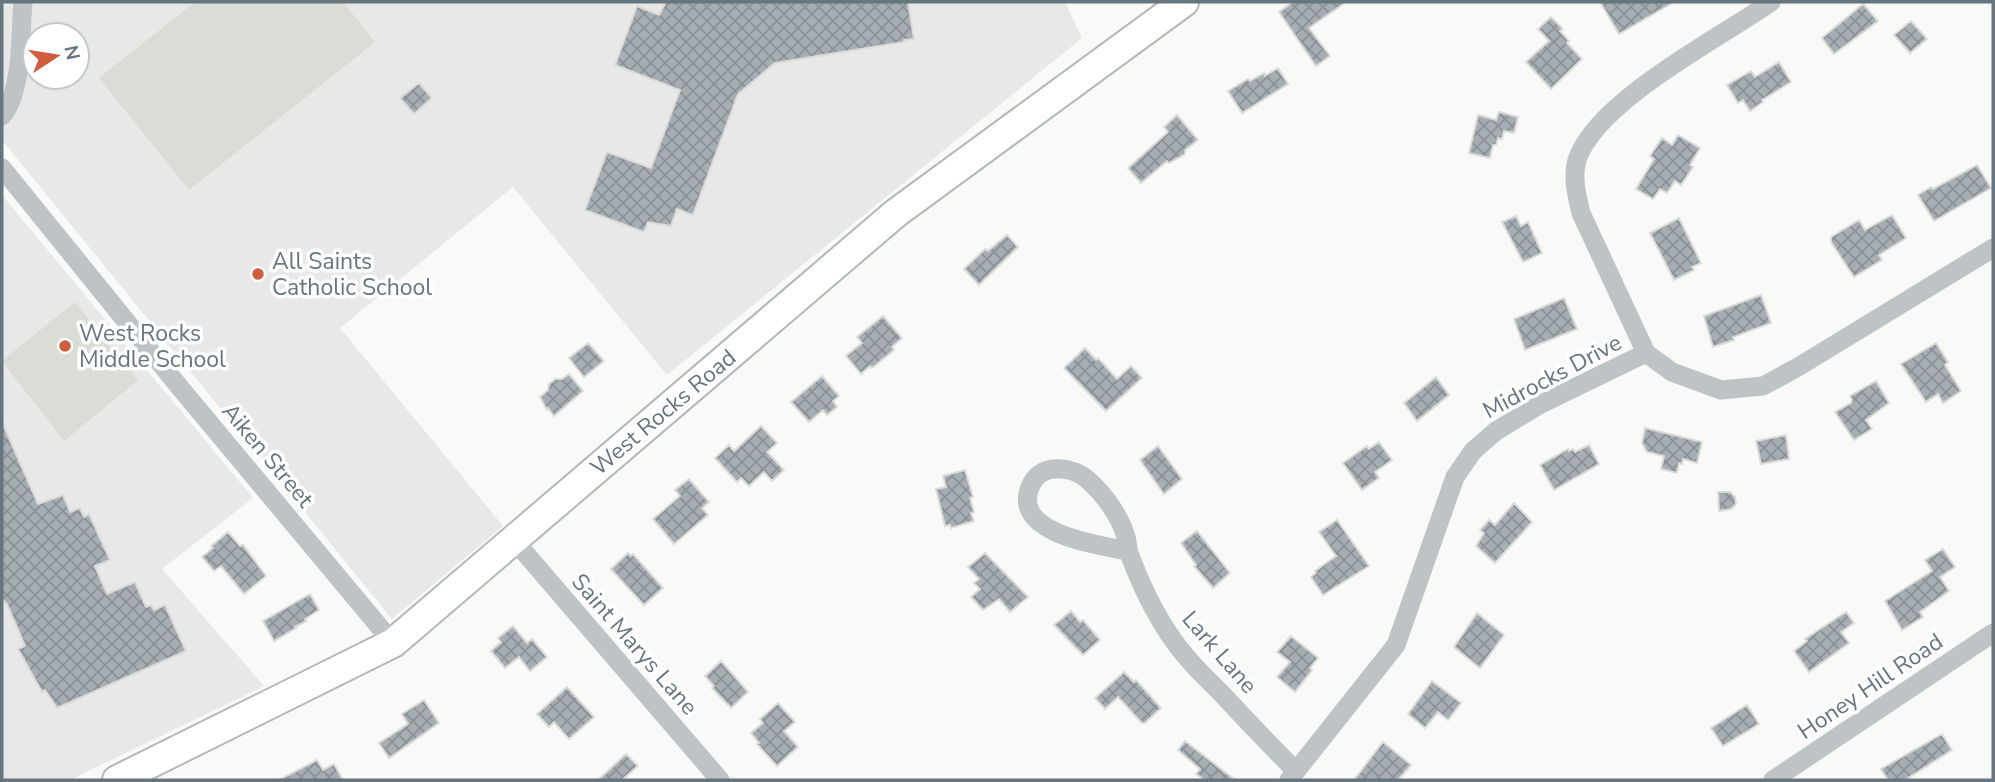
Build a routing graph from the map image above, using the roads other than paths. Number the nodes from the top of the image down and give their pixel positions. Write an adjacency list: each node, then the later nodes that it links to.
1 (23, 2): 4 (street)
2 (1184, 2): 8 (main road, West Rocks Road)
3 (1771, 2): 7 (street)
4 (2, 116)
5 (2, 168): 11 (street, Aiken Street)
6 (1993, 248): 7 (street, Midrocks Drive)
7 (1646, 353): 12 (street, Midrocks Drive)
8 (513, 539): 11 (main road, West Rocks Road); 14 (street, Saint Marys Lane)
9 (1128, 551): 9 (street, Lark Lane); 12 (street, Lark Lane)
10 (1993, 633): 15 (street, Honey Hill Road)
11 (393, 643): 13 (main road, West Rocks Road)
12 (1292, 776)
13 (117, 780)
14 (720, 780)
15 (1773, 780)

